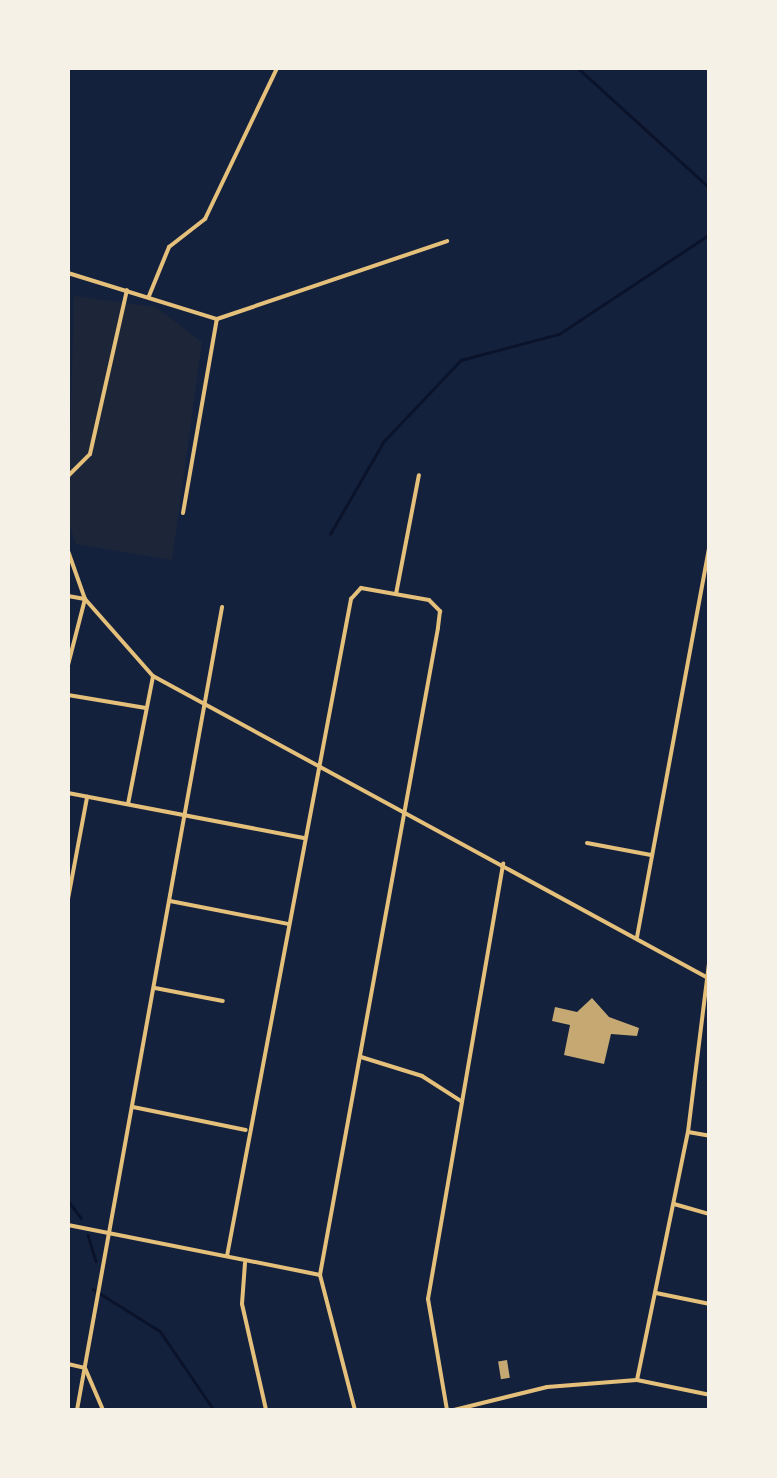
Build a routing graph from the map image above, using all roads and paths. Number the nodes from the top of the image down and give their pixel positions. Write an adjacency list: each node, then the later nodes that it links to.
1 (277, 68): 5 (street)
2 (448, 241): 6 (street)
3 (68, 273): 4 (street)
4 (127, 290): 5 (street); 8 (street)
5 (149, 296): 6 (street)
6 (217, 319): 9 (street)
7 (419, 475): 12 (street)
8 (68, 476)
9 (183, 513)
10 (710, 545): 29 (street)
11 (68, 551): 14 (street)
12 (396, 594): 21 (street); 25 (street)
13 (68, 596): 14 (street)
14 (85, 598): 16 (street); 17 (street)
15 (222, 607): 19 (street)
16 (68, 665)
17 (152, 676): 19 (street); 20 (street)
18 (68, 695): 20 (street)
19 (205, 706): 21 (street); 26 (street)
20 (146, 708): 24 (street)
21 (320, 765): 25 (street); 27 (street)
22 (68, 793): 23 (street)
23 (87, 796): 24 (street); 31 (street)
24 (128, 804): 26 (street)
25 (406, 811): 30 (street); 41 (street)
26 (186, 815): 27 (street); 33 (street)
27 (305, 838): 34 (street)
28 (588, 843): 29 (street)
29 (651, 854): 35 (street)
30 (502, 863): 35 (street); 42 (street)
31 (69, 884): 32 (street)
32 (68, 899)
33 (170, 901): 34 (street); 39 (street)
34 (289, 925): 44 (street)
35 (636, 937): 37 (street)
36 (710, 956): 37 (street)
37 (701, 975): 38 (street); 45 (street)
38 (710, 980)
39 (155, 988): 40 (street); 43 (street)
40 (223, 1000)
41 (362, 1058): 42 (street); 53 (street)
42 (463, 1102): 64 (street)
43 (133, 1107): 44 (street); 50 (street)
44 (248, 1131): 51 (street)
45 (688, 1132): 46 (street); 47 (street)
46 (710, 1136)
47 (674, 1204): 48 (street); 54 (street)
48 (710, 1214)
49 (68, 1225): 50 (street)
50 (111, 1234): 51 (street); 57 (street)
51 (227, 1256): 52 (street)
52 (245, 1261): 53 (street); 62 (street)
53 (320, 1275): 63 (street)
54 (656, 1293): 55 (street); 58 (street)
55 (710, 1304)
56 (68, 1364): 57 (street)
57 (86, 1368): 60 (street); 61 (street)
58 (637, 1380): 59 (street); 64 (street)
59 (710, 1395)
60 (77, 1410)
61 (103, 1410)
62 (266, 1410)
63 (355, 1410)
64 (451, 1410)

